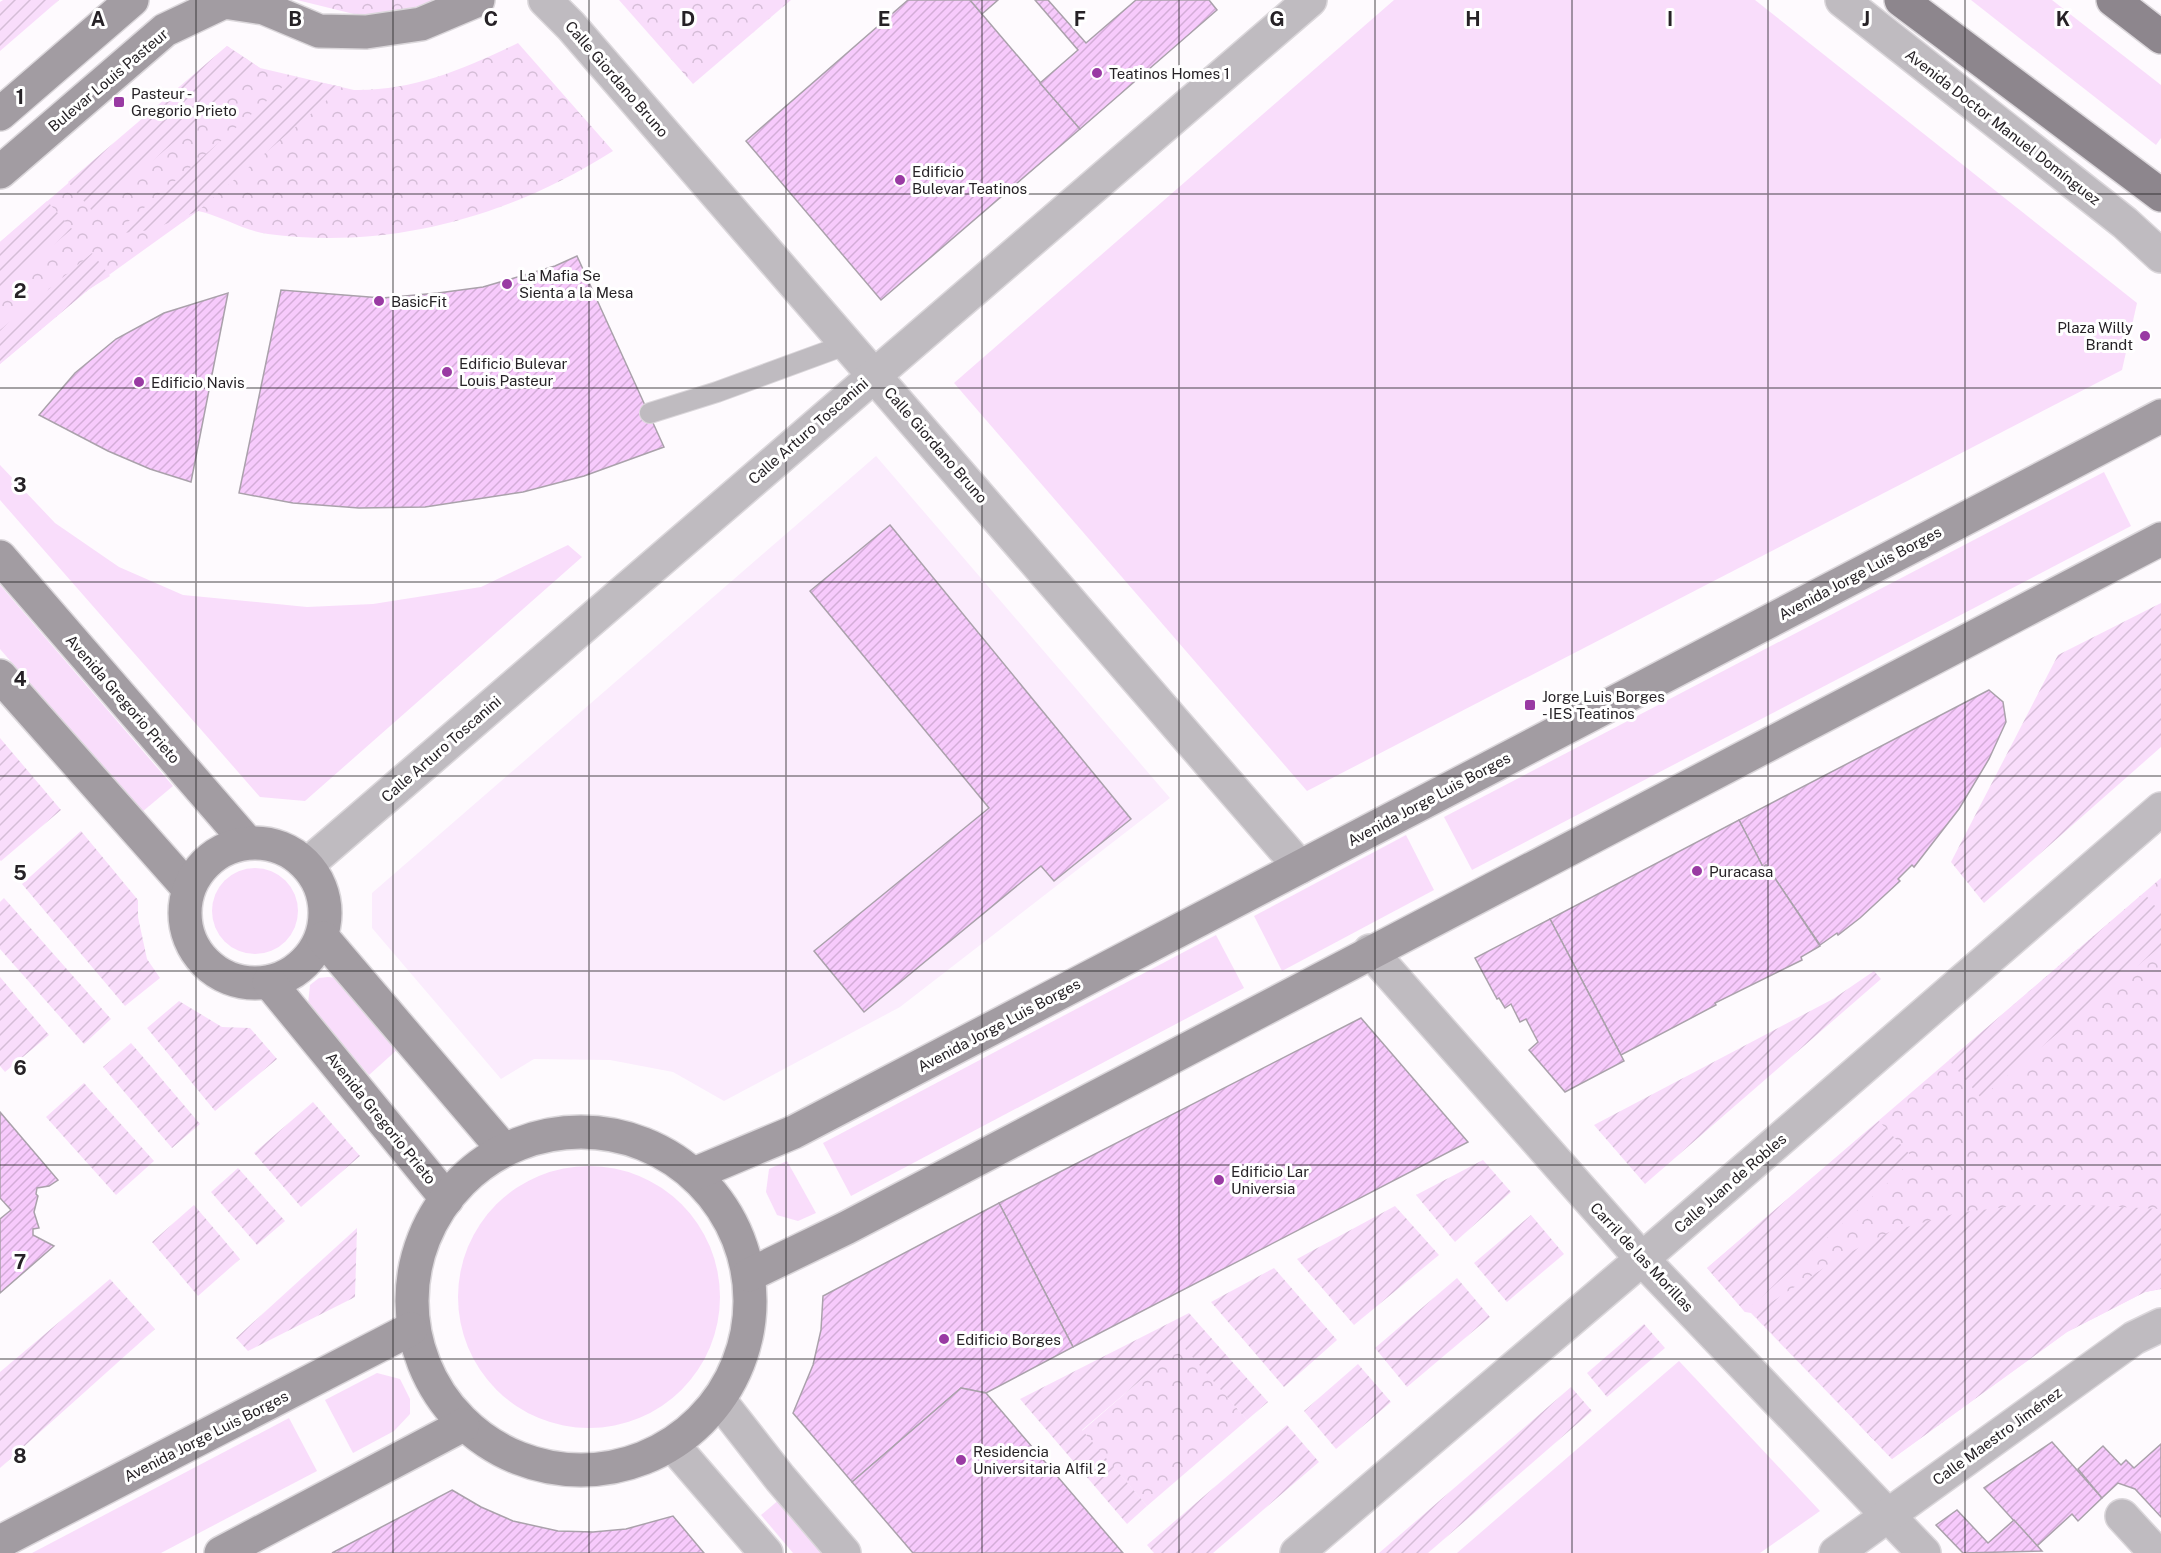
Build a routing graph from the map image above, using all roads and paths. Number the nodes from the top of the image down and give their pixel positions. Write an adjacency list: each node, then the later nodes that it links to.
1 (132, 0): 10 (main road)
2 (478, 0): 8 (main road, Bulevar Louis Pasteur)
3 (545, 0): 14 (street, Calle Giordano Bruno)
4 (1310, 0): 15 (street, Calle Arturo Toscanini)
5 (1842, 0): 13 (street, Avenida Doctor Manuel Domínguez)
6 (1901, 0): 12 (main road)
7 (2113, 0): 9 (main road)
8 (224, 1): 11 (main road, Bulevar Louis Pasteur)
9 (2161, 37)
10 (0, 114)
11 (0, 172)
12 (2161, 195)
13 (2161, 256)
14 (848, 344): 15 (street, Calle Giordano Bruno); 16 (lane)
15 (874, 374): 23 (street, Calle Arturo Toscanini); 24 (street, Calle Giordano Bruno)
16 (650, 413)
17 (2161, 416): 24 (main road, Avenida Jorge Luis Borges)
18 (2161, 539): 27 (main road)
19 (0, 557): 22 (main road, Avenida Gregorio Prieto)
20 (0, 676): 25 (main road)
21 (2161, 809): 32 (street, Calle Juan de Robles)
22 (246, 841): 23 (main road); 25 (main road)
23 (308, 864): 26 (main road)
24 (1300, 867): 30 (main road, Avenida Jorge Luis Borges)
25 (188, 888): 28 (main road)
26 (323, 938): 28 (main road); 29 (main road)
27 (1370, 951): 32 (street, Carril de las Morillas); 33 (main road)
28 (269, 982): 31 (main road, Avenida Gregorio Prieto)
29 (504, 1150): 30 (main road); 31 (main road)
30 (694, 1174): 33 (main road)
31 (447, 1199): 35 (main road)
32 (1642, 1259): 39 (street, Carril de las Morillas); 45 (street, Calle Juan de Robles)
33 (749, 1275): 36 (main road)
34 (2161, 1325): 39 (street, Calle Maestro Jiménez)
35 (411, 1329): 37 (main road); 41 (main road, Avenida Jorge Luis Borges)
36 (719, 1400): 38 (main road); 44 (street)
37 (463, 1425): 38 (main road); 42 (main road)
38 (672, 1444): 43 (street)
39 (1888, 1515): 46 (street, Calle Maestro Jiménez); 47 (street, Carril de las Morillas)
40 (2122, 1516): 48 (street)
41 (0, 1542)
42 (221, 1553)
43 (766, 1553)
44 (844, 1553)
45 (1297, 1553)
46 (1836, 1553)
47 (1924, 1553)
48 (2156, 1553)

